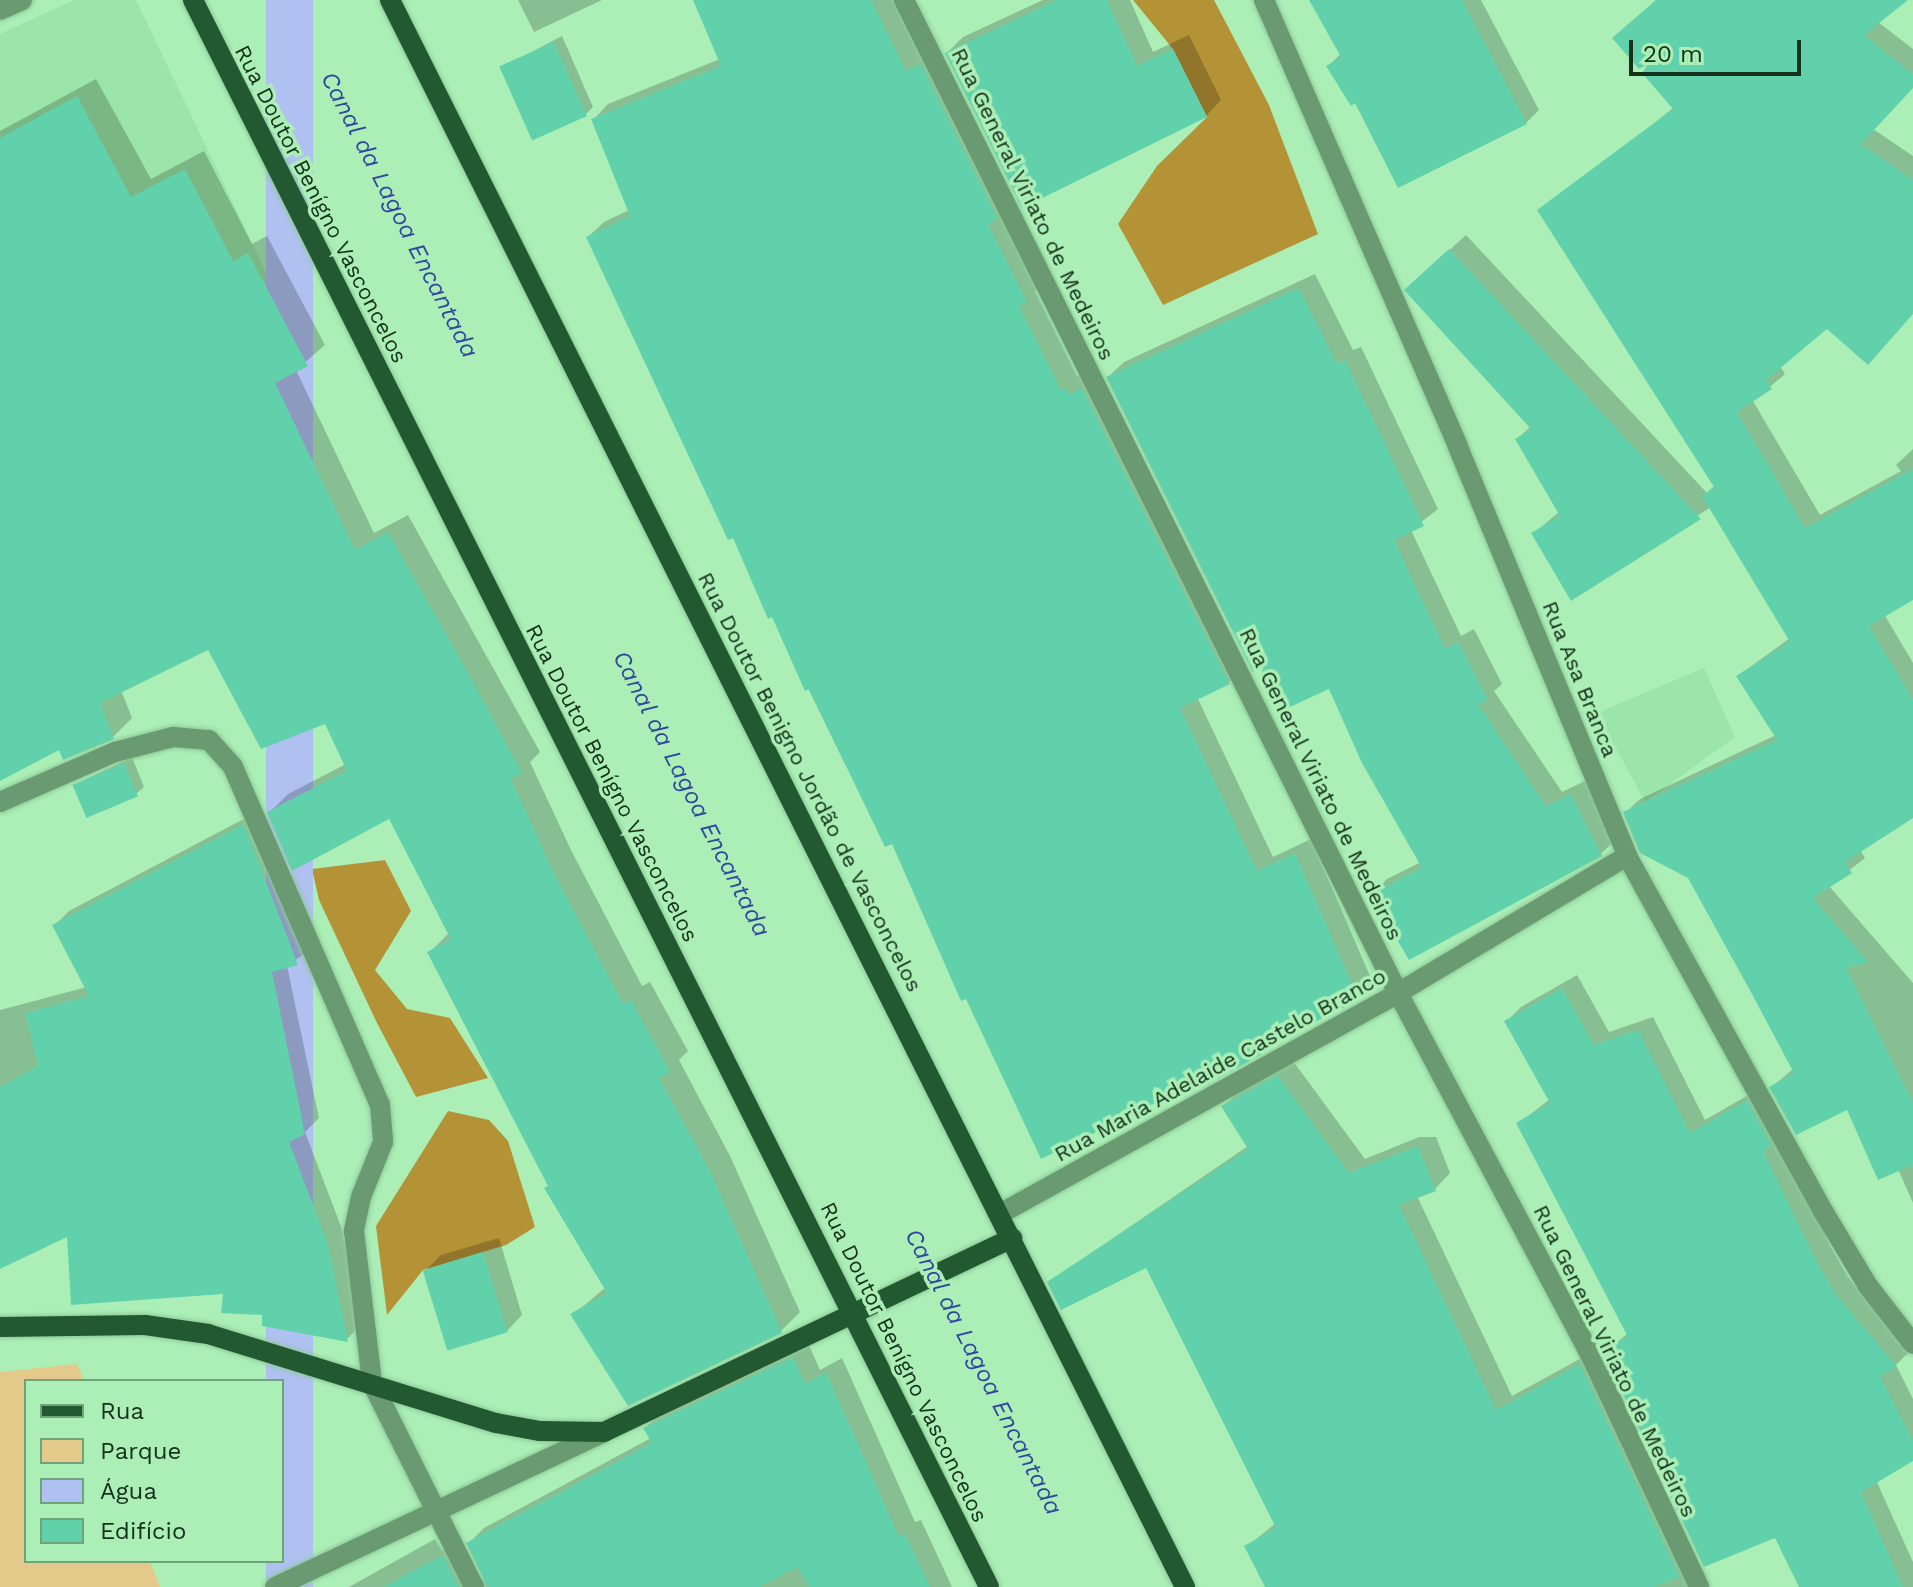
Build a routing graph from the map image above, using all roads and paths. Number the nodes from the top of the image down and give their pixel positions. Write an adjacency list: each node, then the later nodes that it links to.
1 (22, 0): 6 (street)
2 (193, 0): 12 (main road, Rua Doutor Benígno Vasconcelos)
3 (390, 0): 10 (main road, Rua Doutor Benigno Jordão de Vasconcelos)
4 (904, 0): 9 (street, Rua General Viriato de Medeiros)
5 (1264, 0): 8 (street, Rua Asa Branca)
6 (0, 10)
7 (0, 802): 15 (street)
8 (1627, 856): 9 (street, Rua Maria Adelaide Castelo Branco); 14 (street, Rua Asa Branca)
9 (1398, 993): 10 (street, Rua Maria Adelaide Castelo Branco); 22 (street, Rua General Viriato de Medeiros)
10 (1000, 1214): 11 (main road, Rua Doutor Benigno Jordão de Vasconcelos)
11 (1012, 1238): 12 (main road); 21 (main road, Rua Doutor Benigno Jordão de Vasconcelos)
12 (853, 1310): 16 (main road); 20 (main road, Rua Doutor Benígno Vasconcelos)
13 (0, 1327): 15 (main road)
14 (1913, 1344)
15 (372, 1383): 16 (main road); 17 (street)
16 (604, 1432): 17 (street)
17 (436, 1511): 18 (street); 19 (street)
18 (275, 1587)
19 (474, 1587)
20 (989, 1587)
21 (1185, 1587)
22 (1699, 1587)

